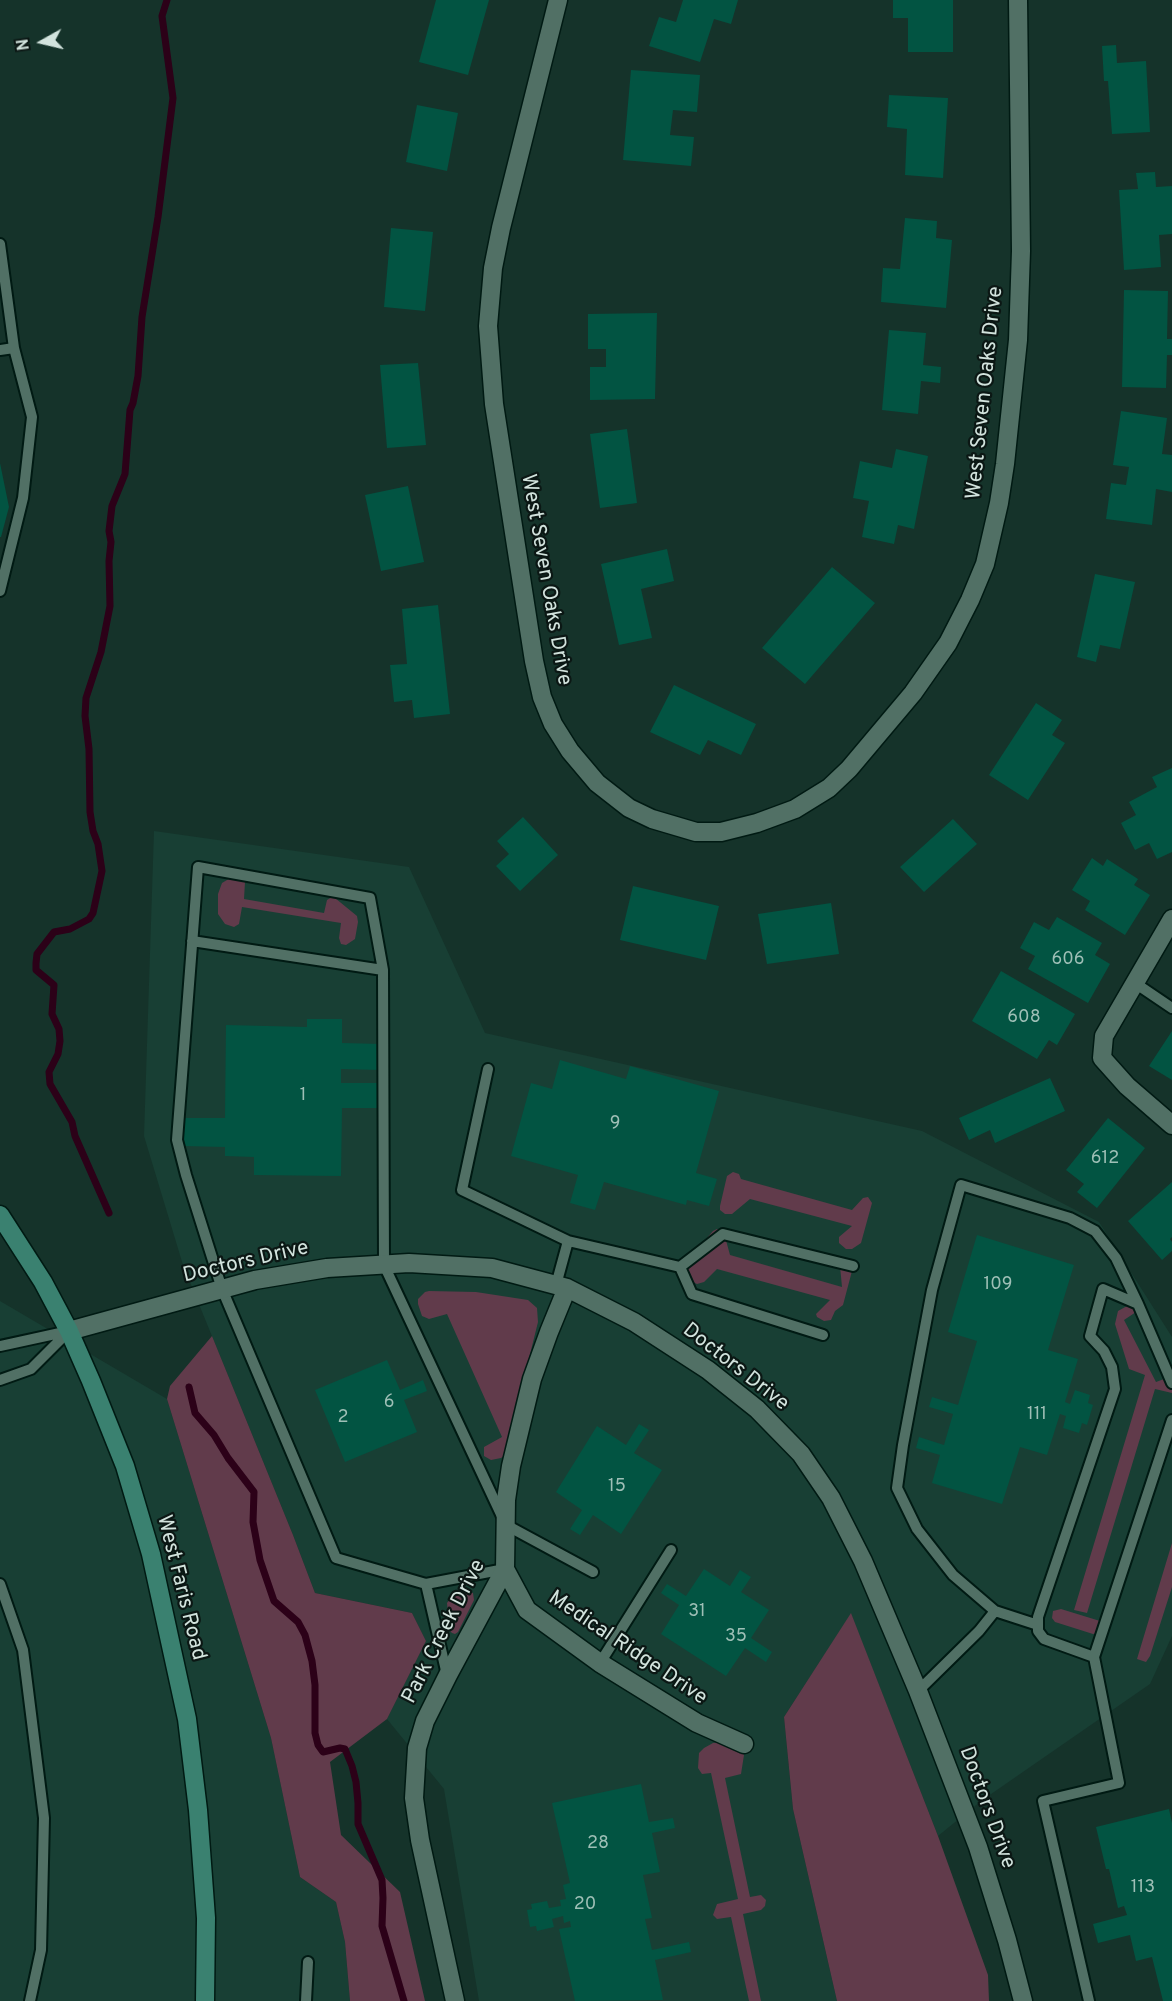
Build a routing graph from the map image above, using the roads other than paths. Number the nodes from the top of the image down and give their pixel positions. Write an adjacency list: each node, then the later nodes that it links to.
1 (558, 0): 2 (street, West Seven Oaks Drive)
2 (1018, 0)
3 (0, 244): 4 (lane)
4 (14, 348): 5 (lane); 6 (lane)
5 (0, 350)
6 (0, 591)
7 (1172, 919): 10 (street)
8 (192, 941): 9 (lane); 9 (lane); 20 (lane)
9 (383, 970): 16 (lane)
10 (1135, 983): 11 (lane); 13 (street)
11 (1172, 1008)
12 (489, 1069): 15 (lane)
13 (1172, 1125)
14 (0, 1215): 22 (main road, West Faris Road)
15 (568, 1241): 18 (lane); 19 (lane)
16 (384, 1265): 19 (street, Doctors Drive); 20 (street, Doctors Drive); 28 (lane)
17 (853, 1266): 18 (lane)
18 (680, 1267): 23 (lane)
19 (562, 1287): 28 (street, Park Creek Drive); 39 (street, Doctors Drive)
20 (222, 1289): 22 (street, Doctors Drive); 33 (lane)
21 (1138, 1304): 26 (lane); 34 (lane); 35 (lane)
22 (69, 1331): 24 (lane); 25 (lane); 44 (main road, West Faris Road)
23 (823, 1335)
24 (0, 1346)
25 (0, 1380)
26 (1172, 1383)
27 (1172, 1420): 36 (lane)
28 (506, 1525): 30 (street, Park Creek Drive); 31 (lane)
29 (671, 1550): 37 (lane)
30 (505, 1569): 33 (lane); 37 (street, Medical Ridge Drive); 38 (street, Park Creek Drive)
31 (592, 1572)
32 (0, 1584): 43 (lane)
33 (426, 1584): 38 (lane)
34 (995, 1611): 35 (lane); 39 (lane)
35 (1038, 1625): 36 (lane)
36 (1094, 1657): 47 (lane)
37 (600, 1663): 40 (street, Medical Ridge Drive)
38 (448, 1675): 46 (street, Park Creek Drive)
39 (918, 1691): 42 (street, Doctors Drive)
40 (744, 1744)
41 (308, 1962): 45 (lane)
42 (1022, 1999)
43 (30, 2001)
44 (205, 2001)
45 (306, 2001)
46 (455, 2001)
47 (1089, 2001)

